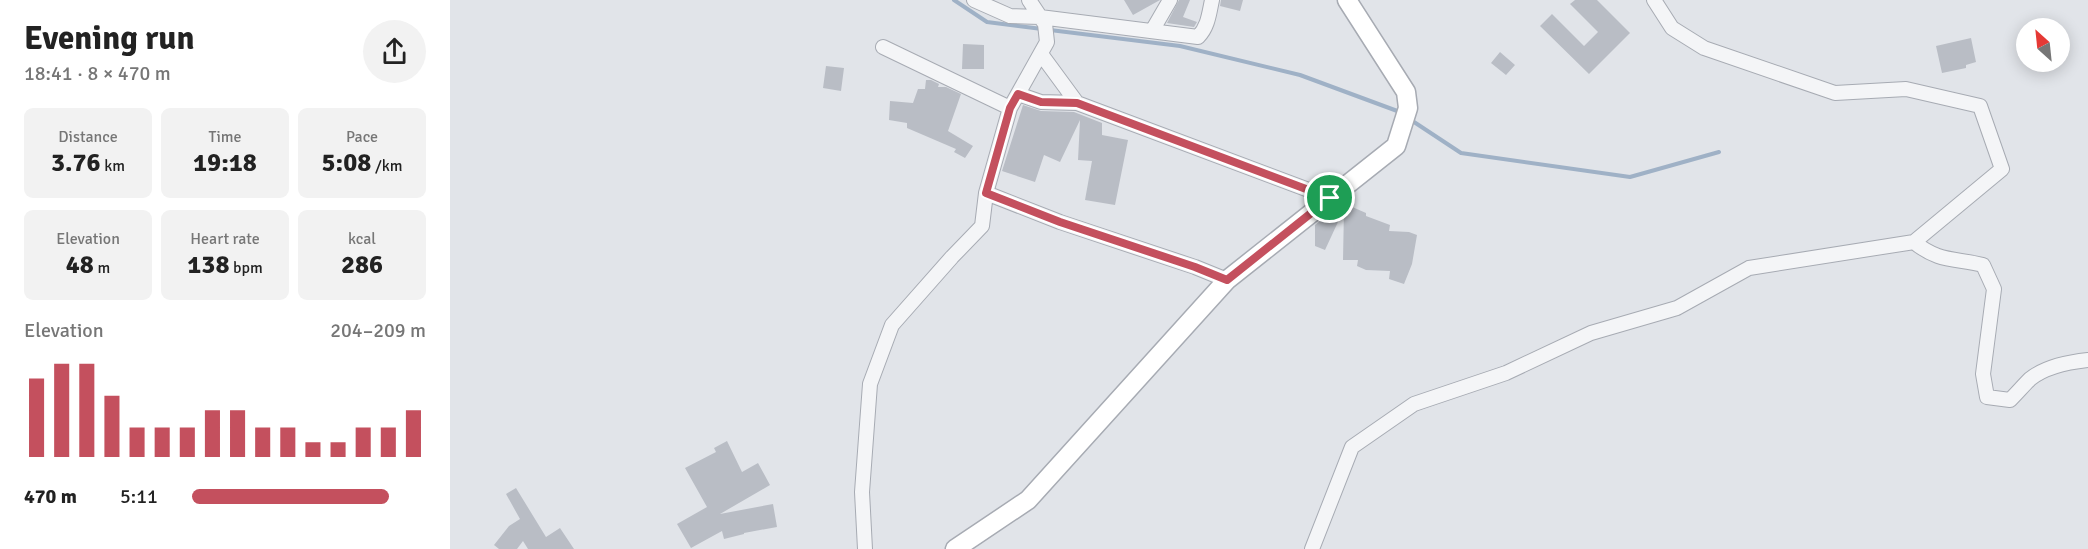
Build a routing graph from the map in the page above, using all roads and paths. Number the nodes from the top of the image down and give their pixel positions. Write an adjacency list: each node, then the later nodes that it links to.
1 (974, 0): 7 (street)
2 (1029, 0): 7 (street)
3 (1170, 0): 8 (street)
4 (1212, 0): 8 (street)
5 (1347, 0): 15 (main road)
6 (1654, 0): 16 (street)
7 (1042, 20): 8 (street); 10 (street)
8 (1152, 31)
9 (883, 47): 13 (street)
10 (1044, 48): 11 (street); 12 (street)
11 (1018, 94): 12 (street); 13 (street)
12 (1077, 103): 15 (street)
13 (1010, 108): 14 (street)
14 (986, 193): 17 (street); 19 (street)
15 (1330, 198): 17 (main road)
16 (1914, 242): 18 (street); 21 (street)
17 (1227, 280): 20 (main road)
18 (2088, 360)
19 (865, 549)
20 (955, 549)
21 (1312, 549)

